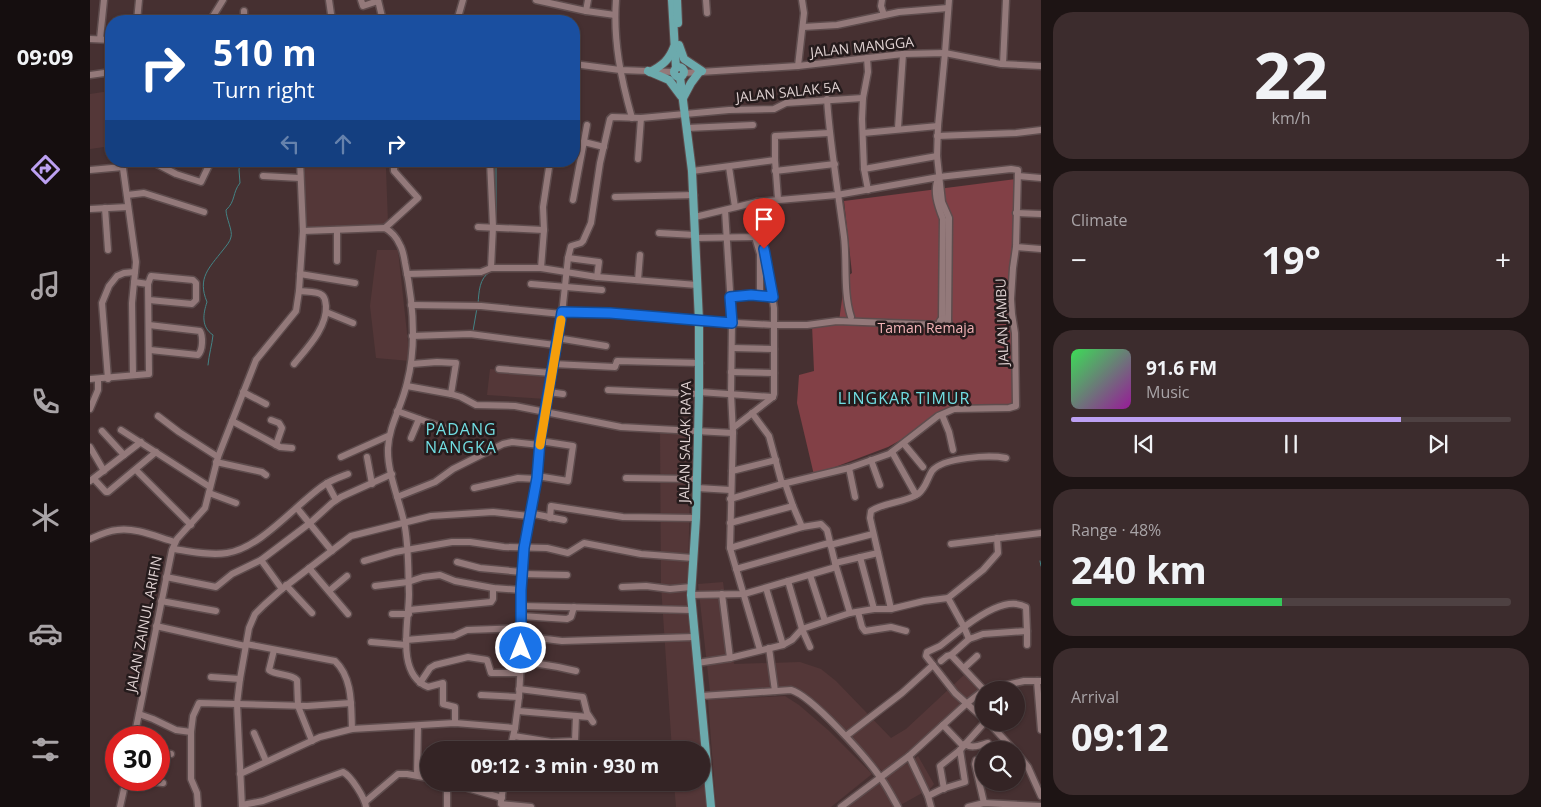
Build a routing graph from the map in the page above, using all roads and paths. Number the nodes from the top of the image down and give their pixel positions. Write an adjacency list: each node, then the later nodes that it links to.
1 (104, 0): 33 (street)
2 (139, 0): 23 (street)
3 (223, 0): 24 (street)
4 (329, 0): 26 (street)
5 (360, 0): 6 (street)
6 (378, 0): 27 (street)
7 (463, 0): 28 (street)
8 (538, 0): 18 (street)
9 (588, 0): 21 (street)
10 (616, 0): 29 (street)
11 (672, 0): 35 (main road)
12 (677, 0): 35 (main road)
13 (706, 0): 22 (street)
14 (802, 0): 31 (street)
15 (882, 0): 30 (street)
16 (949, 0): 19 (street)
17 (1006, 0): 39 (street)
18 (565, 3): 21 (street)
19 (948, 8): 30 (street); 36 (street)
20 (244, 11): 25 (street)
21 (586, 11): 29 (street)
22 (707, 13)
23 (138, 15)
24 (214, 15)
25 (244, 15)
26 (331, 15)
27 (382, 15)
28 (459, 15)
29 (615, 15): 43 (street)
30 (884, 15): 31 (street)
31 (803, 27): 41 (street)
32 (90, 39): 33 (street)
33 (100, 39): 34 (street)
34 (105, 39)
35 (677, 44): 44 (main road); 45 (main road); 46 (main road, JALAN SALAK RAYA)
36 (945, 53): 37 (street, JALAN MANGGA); 39 (street, JALAN MANGGA); 57 (street)
37 (903, 54): 38 (street, JALAN MANGGA); 59 (street)
38 (867, 58): 41 (street, JALAN MANGGA); 50 (street)
39 (1003, 64): 42 (street, JALAN MANGGA)
40 (580, 65): 43 (street, JALAN MANGGA)
41 (798, 66): 45 (street, JALAN MANGGA)
42 (1041, 66)
43 (620, 70): 44 (street, JALAN MANGGA); 53 (street)
44 (649, 71): 46 (street, JALAN MANGGA); 49 (main road)
45 (701, 71): 46 (street, JALAN MANGGA); 49 (main road)
46 (679, 72): 49 (main road, JALAN SALAK RAYA)
47 (105, 73): 48 (street)
48 (90, 74)
49 (683, 98): 52 (main road, JALAN SALAK RAYA)
50 (863, 98): 51 (street, JALAN SALAK 5A); 62 (street)
51 (827, 99): 52 (street, JALAN SALAK 5A); 61 (street)
52 (685, 114): 54 (street, JALAN SALAK 5A); 58 (main road, JALAN SALAK RAYA)
53 (632, 118): 54 (street, JALAN SALAK 5A); 65 (street, JALAN SALAK 5A)
54 (641, 118): 68 (street)
55 (587, 125): 64 (street)
56 (753, 125): 58 (street)
57 (938, 126): 59 (street); 63 (street)
58 (687, 128): 84 (main road, JALAN SALAK RAYA)
59 (898, 128): 62 (street)
60 (1041, 130): 63 (street)
61 (829, 133): 69 (street); 71 (street)
62 (862, 133): 82 (street)
63 (938, 136): 67 (street)
64 (584, 142): 65 (street); 66 (street)
65 (604, 147): 122 (street)
66 (581, 155): 70 (street)
67 (937, 156): 82 (street); 88 (street)
68 (638, 159)
69 (774, 160): 81 (street); 85 (street)
70 (580, 161)
71 (835, 164): 85 (street); 94 (street)
72 (106, 167): 83 (street)
73 (123, 167): 92 (street)
74 (163, 167): 75 (street)
75 (208, 167)
76 (300, 167): 89 (street, JALAN ZAINUL ARIFIN)
77 (394, 167): 110 (street)
78 (490, 167): 109 (street)
79 (549, 167): 112 (street)
80 (579, 167): 97 (street)
81 (729, 167): 84 (street); 100 (street)
82 (864, 169): 91 (street)
83 (90, 170)
84 (692, 171): 93 (main road, JALAN SALAK RAYA)
85 (775, 171): 96 (street)
86 (262, 176): 89 (street)
87 (1018, 176): 88 (street); 90 (street); 105 (street, JALAN JAMBU)
88 (939, 177): 91 (street); 150 (street)
89 (300, 178): 113 (street, JALAN ZAINUL ARIFIN)
90 (1041, 178)
91 (868, 190): 94 (street)
92 (127, 195): 99 (street); 104 (street)
93 (694, 195): 95 (street); 107 (main road, JALAN SALAK RAYA)
94 (837, 195): 96 (street); 147 (street)
95 (615, 197)
96 (778, 199): 98 (street)
97 (573, 200)
98 (757, 202): 100 (street); 115 (street)
99 (128, 207): 101 (street); 126 (street)
100 (735, 207): 103 (street)
101 (105, 208): 102 (street); 120 (street)
102 (90, 210)
103 (725, 210): 107 (street); 117 (street)
104 (204, 212)
105 (1016, 214): 106 (street); 118 (street, JALAN JAMBU)
106 (1041, 214)
107 (695, 217): 116 (main road, JALAN SALAK RAYA)
108 (478, 227): 109 (street)
109 (493, 227): 112 (street); 124 (street)
110 (385, 228): 111 (street); 129 (street)
111 (337, 230): 113 (street); 123 (street)
112 (544, 230): 125 (street)
113 (303, 231): 128 (street, JALAN ZAINUL ARIFIN)
114 (659, 233): 116 (street)
115 (758, 236): 117 (street); 140 (street); 142 (street)
116 (695, 237): 117 (street); 136 (main road, JALAN SALAK RAYA)
117 (726, 239): 141 (street)
118 (1016, 246): 119 (street); 188 (street, JALAN JAMBU)
119 (1041, 249)
120 (108, 250)
121 (640, 256): 131 (street)
122 (568, 258): 127 (street); 130 (street)
123 (336, 260)
124 (493, 268): 125 (street); 129 (street)
125 (541, 268): 127 (street)
126 (135, 272): 132 (street); 172 (street)
127 (567, 273): 130 (street); 137 (street)
128 (300, 274): 133 (street); 139 (street, JALAN ZAINUL ARIFIN)
129 (407, 274): 144 (street)
130 (597, 277): 131 (street)
131 (638, 280): 136 (street)
132 (134, 282): 134 (street); 170 (street)
133 (355, 283)
134 (148, 284): 143 (street); 143 (street)
135 (531, 284): 137 (street)
136 (697, 285): 148 (main road, JALAN SALAK RAYA)
137 (565, 287): 138 (street); 146 (street)
138 (602, 290)
139 (299, 291): 145 (street); 176 (street, JALAN ZAINUL ARIFIN)
140 (760, 296): 141 (street); 142 (street)
141 (730, 297): 152 (street)
142 (773, 297): 154 (street)
143 (148, 300): 153 (street)
144 (411, 305): 146 (street); 155 (street)
145 (326, 312): 151 (street); 163 (street)
146 (562, 313): 148 (street); 156 (street)
147 (851, 317): 149 (street); 150 (street)
148 (699, 321): 152 (street); 162 (main road, JALAN SALAK RAYA)
149 (837, 321): 150 (street); 154 (street)
150 (942, 321)
151 (353, 322)
152 (732, 323): 154 (street); 159 (street)
153 (149, 325): 161 (street); 161 (street)
154 (774, 325): 160 (street)
155 (412, 336): 157 (street); 164 (street)
156 (557, 338): 157 (street); 158 (street)
157 (555, 346): 165 (street)
158 (606, 346)
159 (732, 348): 160 (street); 167 (street)
160 (774, 349): 169 (street)
161 (150, 350): 170 (street)
162 (700, 363): 165 (street); 178 (main road, JALAN SALAK RAYA)
163 (294, 364)
164 (412, 364): 174 (street); 179 (street)
165 (553, 364): 168 (street)
166 (499, 369): 168 (street)
167 (732, 372): 169 (street); 181 (street)
168 (552, 373): 177 (street)
169 (774, 373): 182 (street)
170 (133, 375): 172 (street)
171 (90, 379): 173 (street)
172 (108, 379): 173 (street)
173 (98, 380): 184 (street)
174 (407, 386): 179 (street); 185 (street)
175 (608, 390): 178 (street)
176 (243, 392): 183 (street); 192 (street, JALAN ZAINUL ARIFIN)
177 (548, 392): 180 (street); 186 (street)
178 (699, 393): 181 (street); 195 (main road, JALAN SALAK RAYA)
179 (451, 394): 186 (street)
180 (563, 394)
181 (731, 394): 182 (street); 196 (street)
182 (773, 397): 187 (street)
183 (266, 404)
184 (90, 409)
185 (397, 410): 190 (street); 198 (street)
186 (545, 412): 195 (street); 201 (street)
187 (752, 413): 196 (street); 214 (street)
188 (942, 414): 202 (street); 205 (street)
189 (158, 416): 213 (street)
190 (419, 419): 194 (street); 199 (street)
191 (271, 420): 203 (street)
192 (232, 421): 203 (street); 213 (street, JALAN ZAINUL ARIFIN)
193 (121, 430): 200 (street)
194 (450, 430)
195 (697, 430): 196 (street); 228 (main road, JALAN SALAK RAYA)
196 (733, 430): 220 (street)
197 (102, 431): 209 (street)
198 (388, 436): 210 (street); 222 (street)
199 (411, 438)
200 (141, 442): 207 (street); 209 (street)
201 (540, 443): 224 (street); 224 (street); 236 (street)
202 (904, 444): 208 (street); 216 (street)
203 (276, 445): 204 (street)
204 (292, 448)
205 (953, 450)
206 (91, 451): 219 (street)
207 (156, 452): 218 (street); 233 (street)
208 (892, 452): 215 (street); 235 (street)
209 (124, 454): 219 (street)
210 (342, 457)
211 (367, 457): 230 (street)
212 (1006, 458): 235 (street)
213 (217, 459): 223 (street); 233 (street, JALAN ZAINUL ARIFIN)
214 (776, 460): 220 (street); 229 (street)
215 (871, 460): 217 (street); 231 (street)
216 (923, 467)
217 (849, 468): 229 (street); 237 (street)
218 (136, 470): 226 (street); 250 (street)
219 (104, 471): 226 (street)
220 (732, 471): 234 (street)
221 (348, 474): 227 (street)
222 (392, 474): 230 (street); 236 (street)
223 (266, 475)
224 (537, 477): 232 (street); 243 (street)
225 (626, 478): 228 (street)
226 (92, 480)
227 (327, 483): 239 (street); 242 (street)
228 (696, 483): 234 (street); 245 (main road, JALAN SALAK RAYA)
229 (784, 483): 238 (street); 241 (street)
230 (372, 484): 239 (street)
231 (880, 486)
232 (474, 488)
233 (210, 490): 240 (street); 250 (street, JALAN ZAINUL ARIFIN)
234 (731, 490): 238 (street)
235 (916, 495): 253 (street)
236 (397, 497): 248 (street)
237 (855, 497)
238 (730, 499): 249 (street)
239 (336, 500): 247 (street)
240 (236, 503)
241 (793, 506): 249 (street); 251 (street)
242 (297, 508): 247 (street); 258 (street)
243 (529, 515): 244 (street); 248 (street); 259 (street)
244 (550, 518): 245 (street); 246 (street)
245 (696, 518): 265 (main road, JALAN SALAK RAYA)
246 (564, 520)
247 (310, 523): 262 (street); 266 (street)
248 (404, 523): 261 (street); 262 (street)
249 (730, 523): 260 (street)
250 (191, 524): 258 (street, JALAN ZAINUL ARIFIN)
251 (802, 527): 256 (street); 260 (street)
252 (1041, 533): 254 (street)
253 (873, 534): 256 (street); 263 (street)
254 (997, 538): 257 (street); 289 (street)
255 (90, 539): 258 (street)
256 (829, 544): 269 (street); 271 (street)
257 (951, 544)
258 (174, 546): 276 (street, JALAN ZAINUL ARIFIN)
259 (524, 548): 261 (street); 265 (street); 272 (street)
260 (730, 548): 271 (street)
261 (407, 550): 267 (street); 278 (street)
262 (332, 551): 270 (street)
263 (878, 553): 264 (street); 294 (street)
264 (860, 557): 269 (street); 293 (street)
265 (692, 558): 286 (main road, JALAN SALAK RAYA)
266 (261, 560): 276 (street); 280 (street)
267 (364, 561)
268 (457, 562): 272 (street)
269 (835, 565): 274 (street); 300 (street)
270 (309, 568): 280 (street); 285 (street)
271 (736, 569): 288 (street)
272 (522, 573): 273 (street); 284 (street)
273 (567, 575)
274 (810, 575): 277 (street); 304 (street)
275 (347, 576): 285 (street)
276 (166, 577): 290 (street, JALAN ZAINUL ARIFIN)
277 (788, 581): 283 (street); 307 (street)
278 (408, 582): 279 (street); 282 (street); 297 (street)
279 (375, 586)
280 (284, 587): 299 (street); 315 (street)
281 (622, 587): 286 (street)
282 (493, 588): 284 (street); 297 (street)
283 (766, 588): 288 (street); 316 (street)
284 (521, 590): 291 (street)
285 (329, 591): 301 (street)
286 (691, 591): 287 (street); 295 (main road, JALAN SALAK RAYA)
287 (722, 594): 288 (street); 324 (street)
288 (744, 594): 321 (street)
289 (948, 598): 294 (street); 306 (street)
290 (161, 601): 296 (street); 305 (street, JALAN ZAINUL ARIFIN)
291 (521, 606): 292 (street); 303 (street)
292 (574, 607): 295 (street); 303 (street)
293 (874, 609): 294 (street); 298 (street)
294 (891, 609)
295 (692, 610): 311 (main road, JALAN SALAK RAYA)
296 (216, 611)
297 (409, 612): 302 (street); 314 (street)
298 (858, 612): 300 (street); 308 (street)
299 (312, 613)
300 (850, 613): 304 (street)
301 (348, 614)
302 (392, 614)
303 (521, 616): 309 (street)
304 (825, 621): 307 (street)
305 (156, 626): 315 (street); 350 (street, JALAN ZAINUL ARIFIN)
306 (964, 627): 310 (street); 312 (street); 328 (street)
307 (802, 629): 316 (street); 318 (street)
308 (906, 631)
309 (521, 632): 311 (street); 314 (street); 325 (street)
310 (1027, 632): 312 (street); 317 (street)
311 (694, 637): 327 (main road, JALAN SALAK RAYA)
312 (968, 639): 322 (street)
313 (371, 642): 314 (street)
314 (406, 642): 337 (street)
315 (246, 645): 320 (street); 333 (street)
316 (783, 645): 319 (street)
317 (1027, 645)
318 (810, 647)
319 (770, 648): 321 (street); 339 (street)
320 (274, 650): 344 (street); 347 (street)
321 (760, 650): 324 (street)
322 (951, 655): 326 (street); 329 (street)
323 (977, 656): 329 (street)
324 (730, 658): 327 (street)
325 (521, 661): 330 (street); 331 (street)
326 (941, 661)
327 (697, 663): 341 (main road, JALAN SALAK RAYA)
328 (933, 665): 346 (street); 364 (street)
329 (964, 668): 334 (street)
330 (576, 671)
331 (520, 674): 337 (street); 338 (street)
332 (212, 677): 333 (street)
333 (240, 679): 345 (street)
334 (976, 681)
335 (1025, 681): 336 (street)
336 (1039, 681): 358 (street)
337 (420, 683): 352 (street)
338 (519, 689): 343 (street); 351 (street)
339 (775, 691): 341 (street); 364 (street)
340 (481, 695): 343 (street)
341 (701, 696): 369 (main road, JALAN SALAK RAYA)
342 (975, 697): 346 (street)
343 (519, 698): 348 (street)
344 (351, 703): 347 (street); 357 (street)
345 (237, 704): 347 (street); 361 (street); 376 (street)
346 (966, 704): 349 (street); 353 (street)
347 (298, 706): 365 (street)
348 (518, 711): 351 (street); 356 (street)
349 (975, 712)
350 (139, 714): 354 (street, JALAN ZAINUL ARIFIN); 361 (street)
351 (576, 716): 368 (street)
352 (455, 723): 355 (street); 356 (street)
353 (943, 725): 372 (street); 373 (street)
354 (136, 726)
355 (418, 726): 357 (street); 377 (street)
356 (515, 728): 363 (street)
357 (352, 729): 365 (street)
358 (1041, 730)
359 (978, 731): 372 (street)
360 (995, 731): 370 (street)
361 (191, 732): 394 (street)
362 (254, 733): 374 (street)
363 (514, 736): 366 (street); 367 (street)
364 (846, 736): 379 (street)
365 (312, 741): 374 (street)
366 (513, 741)
367 (545, 741)
368 (576, 741)
369 (703, 741)
370 (1005, 741)
371 (975, 746): 372 (street)
372 (962, 747): 380 (street); 380 (street)
373 (909, 756): 379 (street); 386 (street)
374 (266, 761): 376 (street)
375 (1025, 764): 387 (street)
376 (240, 774): 391 (street)
377 (417, 775): 378 (street); 390 (street)
378 (420, 776)
379 (880, 776): 398 (street); 399 (street)
380 (944, 789): 386 (street)
381 (124, 791): 393 (street)
382 (447, 791): 395 (street)
383 (470, 791): 388 (street)
384 (708, 791): 397 (main road, JALAN SALAK RAYA)
385 (981, 791): 389 (street)
386 (928, 796): 400 (street)
387 (1041, 796)
388 (501, 803): 396 (street)
389 (984, 803): 392 (street); 401 (street)
390 (364, 805): 391 (street)
391 (242, 806)
392 (1041, 806)
393 (120, 807)
394 (198, 807)
395 (447, 807)
396 (531, 807)
397 (711, 807)
398 (841, 807)
399 (898, 807)
400 (931, 807)
401 (968, 807)

